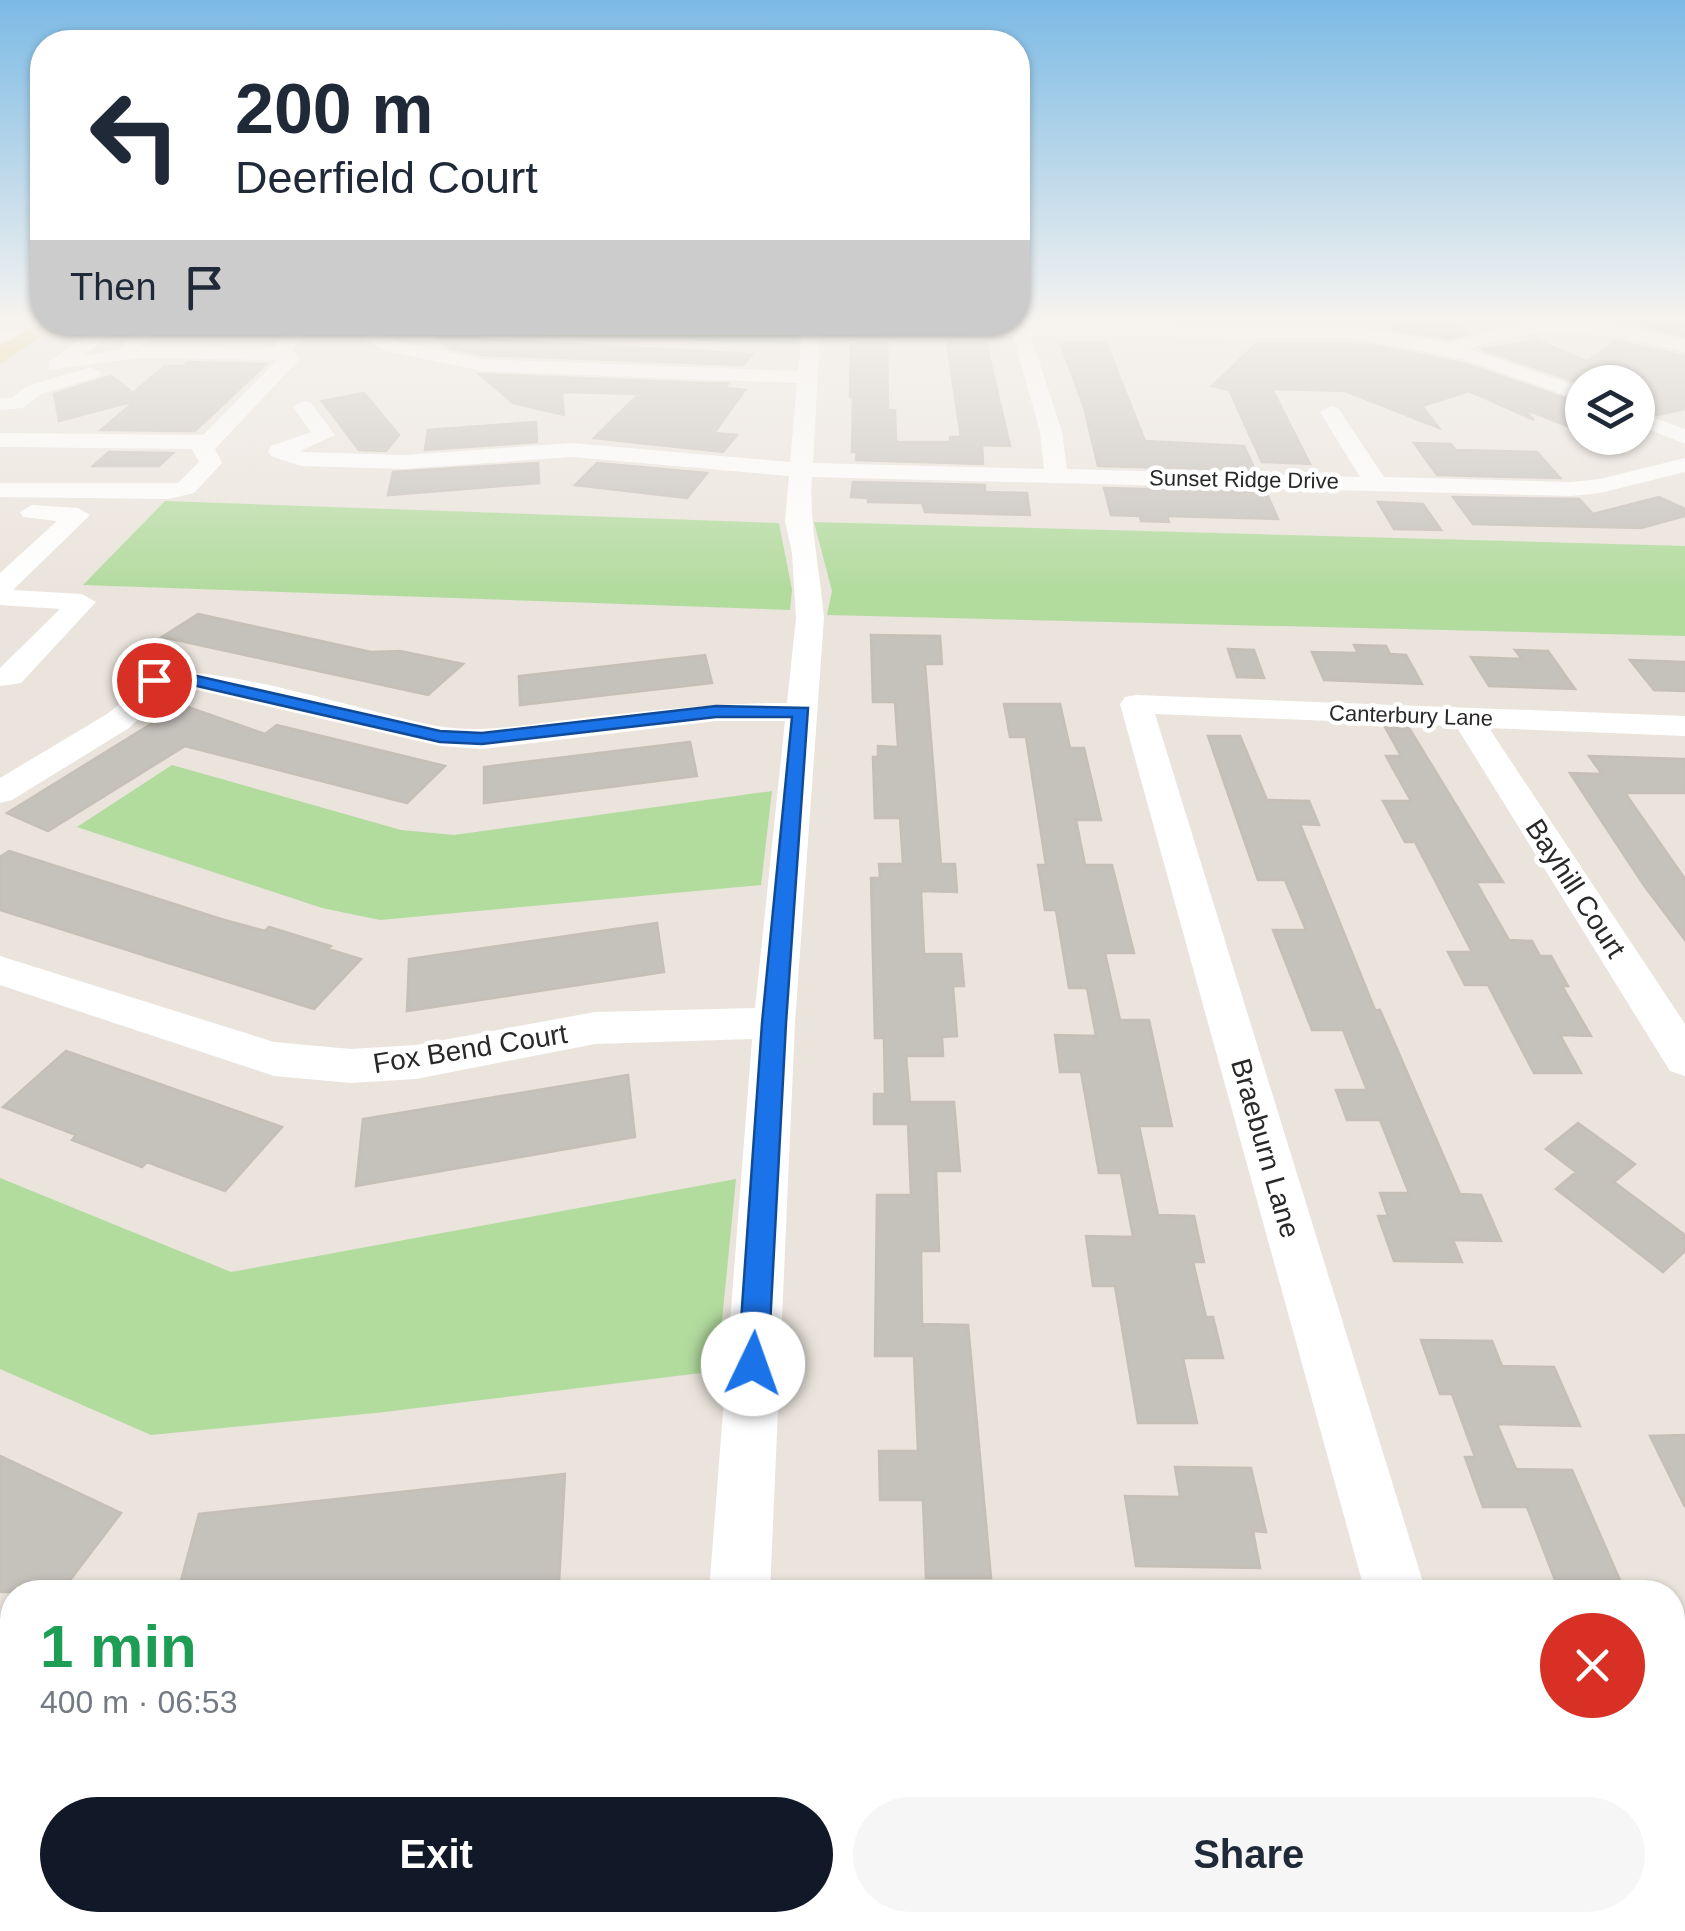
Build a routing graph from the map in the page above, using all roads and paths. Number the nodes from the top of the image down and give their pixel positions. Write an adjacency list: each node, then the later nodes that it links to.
1 (15, 411): 8 (street)
2 (238, 411): 12 (street)
3 (306, 411): 15 (street, Sunset Ridge Drive)
4 (805, 411): 15 (street)
5 (1045, 411): 16 (street)
6 (1331, 412): 18 (street)
7 (1655, 425): 10 (street)
8 (42, 435): 9 (street); 11 (street); 17 (street)
9 (104, 436): 12 (street); 13 (street)
10 (1685, 438)
11 (1, 441)
12 (208, 442): 19 (street)
13 (83, 462)
14 (1685, 465): 18 (street, Sunset Ridge Drive)
15 (800, 468): 16 (street, Sunset Ridge Drive); 26 (street)
16 (1056, 475): 18 (street, Sunset Ridge Drive)
17 (0, 480)
18 (1375, 482)
19 (0, 490)
20 (0, 510): 21 (street)
21 (12, 563): 22 (street)
22 (0, 586)
23 (0, 597): 24 (street)
24 (0, 677)
25 (1136, 704): 27 (street, Canterbury Lane); 34 (street, Braeburn Lane)
26 (801, 712): 29 (street); 31 (street)
27 (1467, 718): 28 (street, Canterbury Lane); 32 (street, Bayhill Court)
28 (1685, 726)
29 (0, 793)
30 (0, 970): 31 (street, Fox Bend Court)
31 (774, 1023): 33 (street)
32 (1685, 1058)
33 (741, 1580)
34 (1392, 1580)

